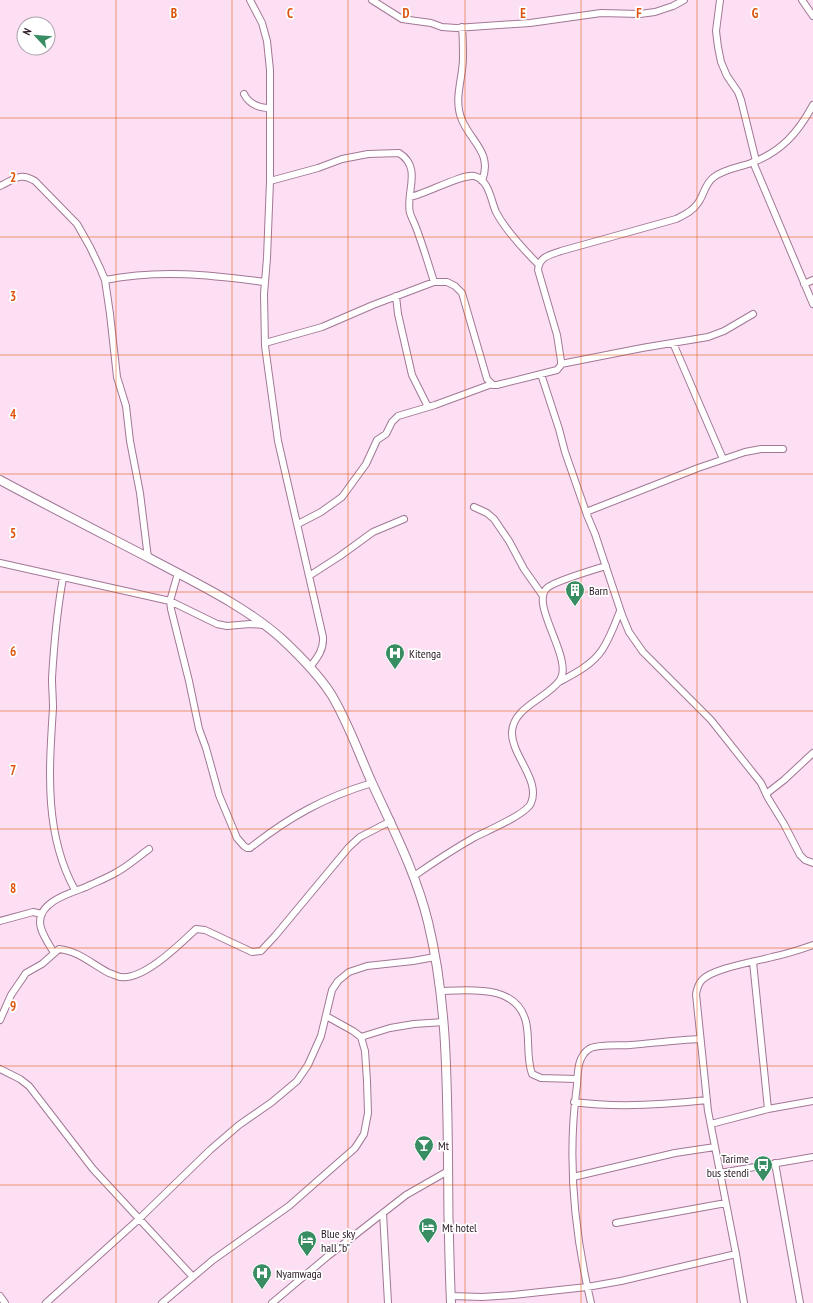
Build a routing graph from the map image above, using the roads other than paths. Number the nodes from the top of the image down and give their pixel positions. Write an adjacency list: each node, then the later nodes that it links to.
1 (250, 0): 11 (street)
2 (372, 0): 8 (street)
3 (684, 0): 6 (street)
4 (720, 0): 12 (street)
5 (802, 0): 7 (street)
6 (671, 3): 8 (street)
7 (813, 16)
8 (462, 27): 14 (street)
9 (244, 94): 11 (street)
10 (813, 106): 12 (street)
11 (270, 108): 13 (street)
12 (754, 162): 17 (street); 22 (street)
13 (270, 181): 16 (street); 20 (street)
14 (482, 181): 16 (street); 17 (street)
15 (0, 186): 18 (street)
16 (410, 197): 21 (street)
17 (539, 264): 28 (street)
18 (105, 280): 20 (street); 39 (street)
19 (813, 280): 22 (street)
20 (265, 282): 26 (street)
21 (434, 282): 23 (street); 30 (street)
22 (804, 284): 24 (street)
23 (396, 296): 26 (street); 31 (street)
24 (813, 304)
25 (753, 314): 27 (street)
26 (264, 343): 38 (street)
27 (674, 343): 28 (street); 33 (street)
28 (561, 364): 29 (street)
29 (541, 374): 30 (street); 36 (street)
30 (492, 384): 31 (street)
31 (428, 407): 38 (street)
32 (783, 449): 33 (street)
33 (723, 459): 36 (street)
34 (0, 480): 39 (main road)
35 (474, 507): 45 (street)
36 (586, 512): 41 (street)
37 (404, 519): 43 (street)
38 (298, 524): 43 (street)
39 (148, 558): 42 (main road)
40 (0, 563): 44 (street)
41 (606, 566): 45 (street); 47 (street)
42 (178, 573): 46 (street); 48 (main road)
43 (309, 576): 49 (street)
44 (63, 578): 46 (street); 58 (street)
45 (543, 596): 50 (street)
46 (170, 601): 48 (street); 52 (street)
47 (620, 611): 50 (street); 53 (street)
48 (265, 625): 49 (main road)
49 (310, 667): 52 (main road)
50 (556, 684): 57 (street)
51 (813, 753): 53 (street)
52 (372, 783): 54 (main road)
53 (766, 794): 56 (street)
54 (391, 821): 57 (main road); 62 (street)
55 (149, 849): 58 (street)
56 (813, 863)
57 (414, 876): 63 (main road)
58 (75, 890): 59 (street)
59 (42, 914): 60 (street); 62 (street)
60 (0, 921)
61 (813, 945): 64 (street)
62 (54, 953): 67 (street)
63 (435, 957): 65 (main road); 66 (street)
64 (753, 962): 70 (street); 76 (street)
65 (440, 991): 68 (main road); 72 (street)
66 (326, 1016): 69 (street); 86 (street)
67 (0, 1020)
68 (444, 1022): 69 (street); 81 (main road)
69 (361, 1037): 89 (street)
70 (700, 1039): 72 (street); 73 (street)
71 (0, 1069): 86 (street)
72 (577, 1079): 75 (street)
73 (707, 1100): 75 (street); 77 (street)
74 (813, 1101): 76 (street)
75 (574, 1102): 83 (street)
76 (768, 1109): 77 (street)
77 (711, 1124): 78 (street)
78 (715, 1147): 82 (street); 83 (street)
79 (813, 1157): 80 (street)
80 (775, 1163): 82 (street); 100 (street)
81 (448, 1171): 85 (street); 92 (main road)
82 (720, 1173): 84 (street)
83 (573, 1177): 90 (street)
84 (726, 1203): 87 (street); 88 (street)
85 (383, 1213): 96 (street); 97 (street)
86 (139, 1219): 89 (street); 94 (street)
87 (616, 1223)
88 (736, 1254): 90 (street); 99 (street)
89 (193, 1277): 95 (street)
90 (587, 1287): 92 (street); 98 (street)
91 (0, 1296): 93 (street)
92 (451, 1300)
93 (5, 1303)
94 (46, 1303)
95 (162, 1303)
96 (272, 1303)
97 (388, 1303)
98 (591, 1303)
99 (744, 1303)
100 (800, 1303)

